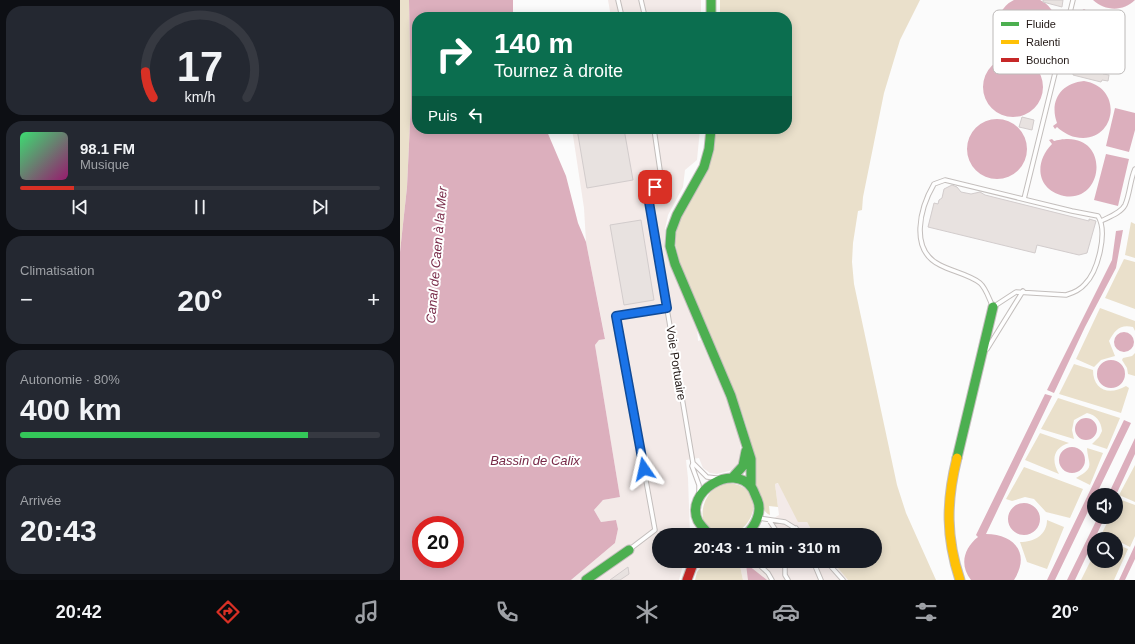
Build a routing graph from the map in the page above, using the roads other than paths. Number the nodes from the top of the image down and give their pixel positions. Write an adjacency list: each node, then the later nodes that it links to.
1 (618, 0): 6 (lane)
2 (641, 0): 7 (lane)
3 (711, 0): 8 (street)
4 (1073, 0): 5 (lane)
5 (1071, 10)
6 (621, 12)
7 (644, 12)
8 (711, 12)
9 (1055, 74): 15 (lane)
10 (655, 134): 19 (lane, Voie Portuaire)
11 (710, 134): 21 (street)
12 (1135, 169): 14 (lane)
13 (1135, 178): 14 (lane)
14 (1130, 180): 16 (lane)
15 (1024, 199): 16 (lane); 18 (lane)
16 (1101, 221): 17 (lane)
17 (1024, 291): 18 (lane); 20 (lane)
18 (993, 307): 20 (street)
19 (667, 308): 22 (lane, Voie Portuaire); 35 (lane)
20 (982, 358): 48 (street)
21 (746, 443): 23 (street); 25 (street)
22 (693, 461): 24 (lane); 26 (lane, Voie Portuaire)
23 (732, 478): 24 (street); 25 (street)
24 (719, 479): 26 (street)
25 (751, 487): 27 (street)
26 (700, 495): 28 (street)
27 (758, 518): 29 (lane); 33 (street)
28 (698, 520): 31 (street); 32 (street)
29 (768, 520): 30 (lane); 34 (lane)
30 (796, 527)
31 (697, 528)
32 (704, 528)
33 (752, 528)
34 (774, 528)
35 (629, 550): 42 (street)
36 (689, 568): 43 (street)
37 (691, 568): 43 (street)
38 (764, 568): 44 (lane)
39 (785, 568): 45 (lane)
40 (816, 568): 46 (lane)
41 (832, 568): 47 (lane)
42 (586, 580)
43 (686, 580)
44 (772, 580)
45 (788, 580)
46 (821, 580)
47 (843, 580)
48 (960, 580)

